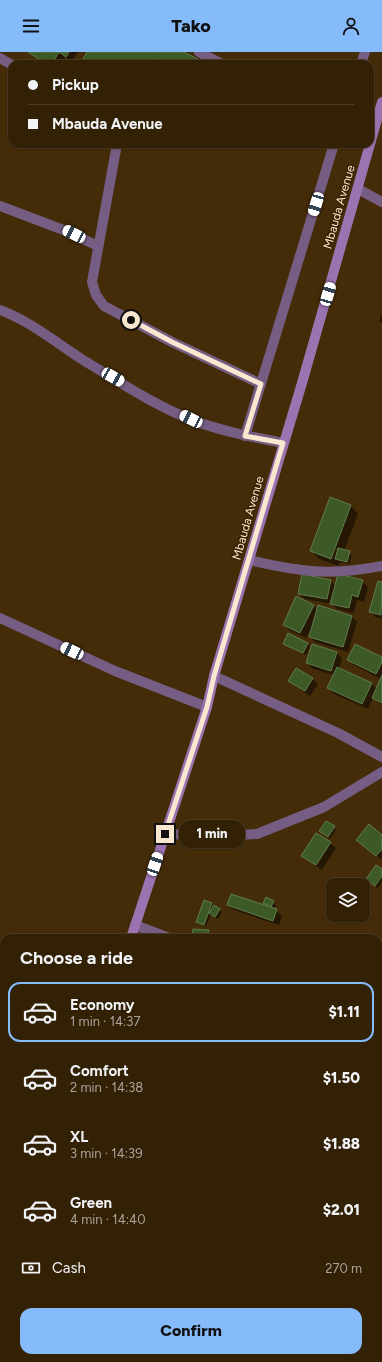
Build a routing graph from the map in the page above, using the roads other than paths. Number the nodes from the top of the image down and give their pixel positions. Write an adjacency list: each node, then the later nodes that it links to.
1 (199, 52): 2 (street)
2 (214, 60)
3 (382, 102): 4 (street, Mbauda Avenue)
4 (374, 128)
5 (116, 148): 11 (street)
6 (333, 148): 13 (street)
7 (368, 148): 8 (street, Mbauda Avenue)
8 (358, 189): 9 (street); 15 (street, Mbauda Avenue)
9 (382, 202)
10 (0, 206): 11 (street)
11 (98, 246): 13 (street)
12 (0, 310): 14 (street)
13 (261, 384): 14 (street)
14 (245, 436): 15 (street)
15 (283, 443): 16 (street, Mbauda Avenue)
16 (249, 560): 17 (street); 19 (street, Mbauda Avenue)
17 (382, 566)
18 (0, 618): 20 (street)
19 (214, 676): 20 (street, Mbauda Avenue); 21 (street)
20 (207, 707): 23 (street, Mbauda Avenue)
21 (382, 757)
22 (382, 772): 23 (street)
23 (165, 834): 24 (street, Mbauda Avenue)
24 (135, 925): 25 (street, Mbauda Avenue); 26 (street)
25 (132, 934)
26 (156, 934)

